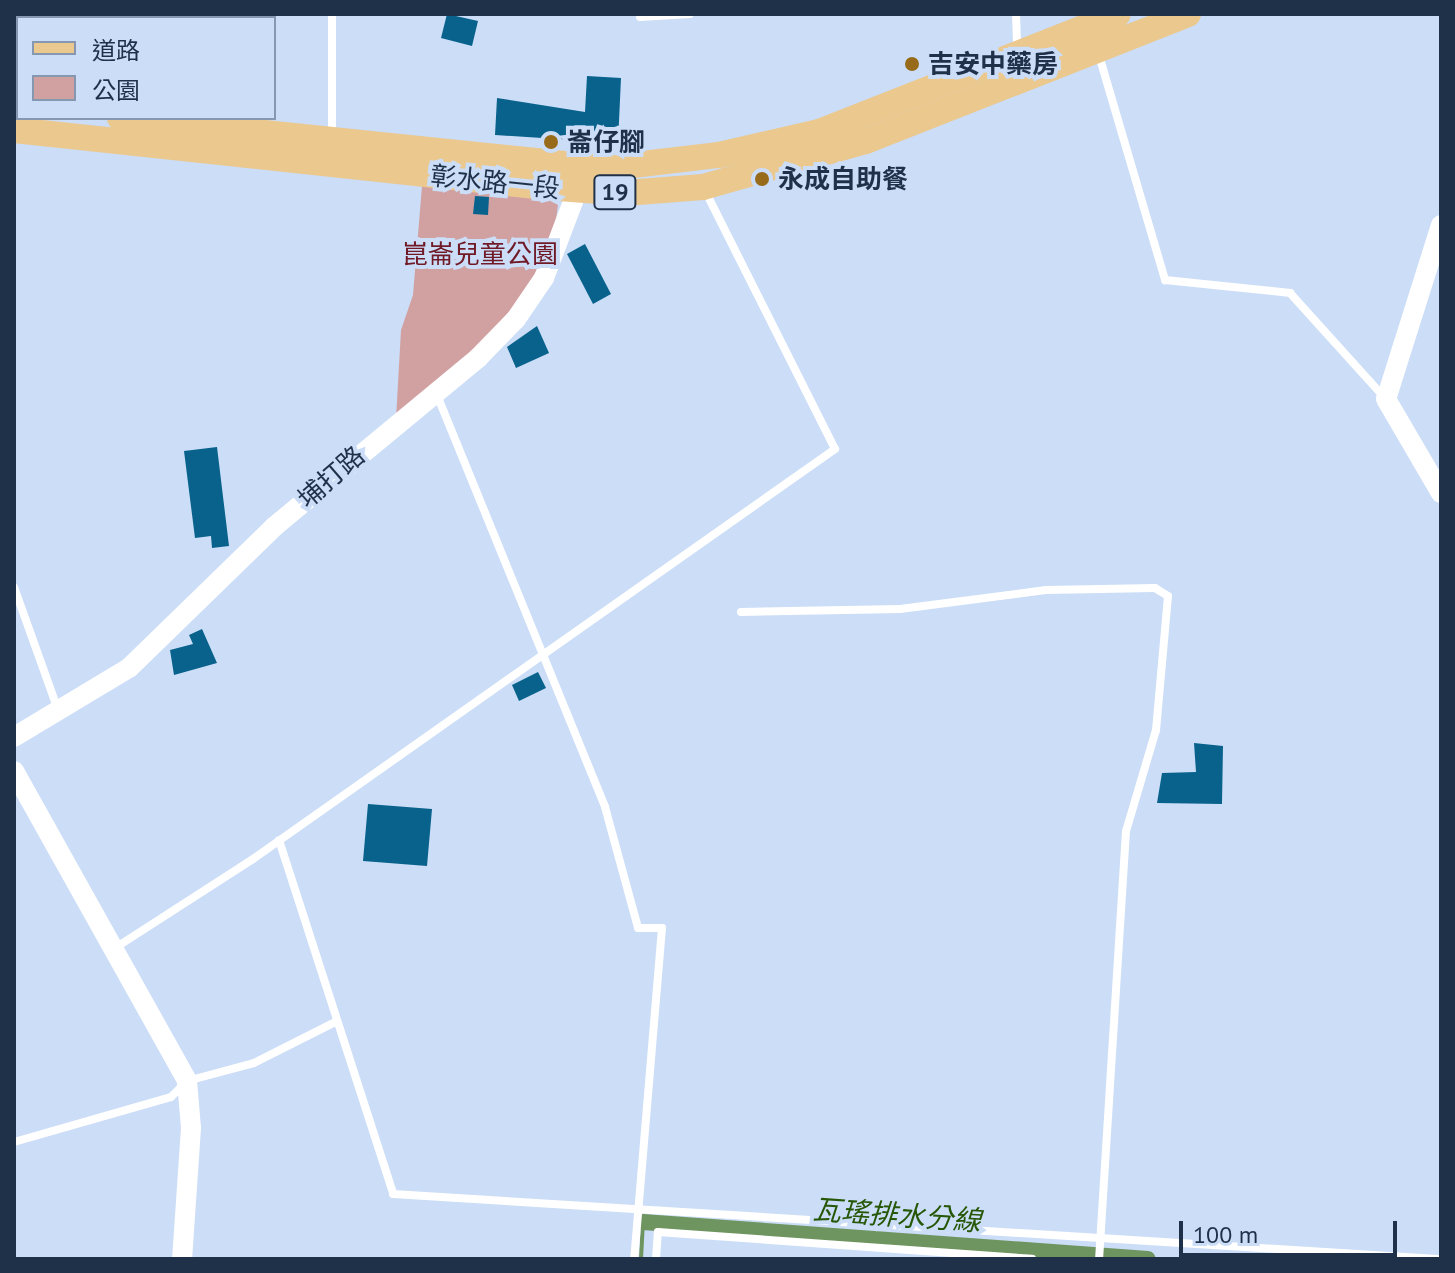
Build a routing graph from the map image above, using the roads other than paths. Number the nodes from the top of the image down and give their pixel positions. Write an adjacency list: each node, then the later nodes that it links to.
1 (332, 14): 12 (lane)
2 (690, 14): 6 (lane)
3 (1016, 14): 8 (lane)
4 (1118, 14): 8 (main road, 彰水路一段 / 19)
5 (1188, 14): 7 (main road, 彰水路一段 / 19)
6 (640, 17)
7 (1097, 47): 9 (main road, 彰水路一段 / 19); 18 (lane)
8 (1017, 53): 9 (lane); 13 (main road, 彰水路一段 / 19)
9 (1016, 81): 13 (main road, 彰水路一段 / 19)
10 (138, 120): 12 (main road, 彰水路一段 / 19)
11 (14, 130): 14 (main road, 彰水路一段 / 19)
12 (332, 141): 14 (main road, 彰水路一段 / 19)
13 (788, 152): 14 (main road, 彰水路一段 / 19); 15 (main road, 彰水路一段 / 19)
14 (582, 178): 15 (main road, 彰水路一段 / 19); 17 (street, 埔打路)
15 (703, 187): 22 (lane)
16 (1441, 225): 18 (street)
17 (435, 390): 22 (lane); 23 (street, 埔打路)
18 (1386, 399): 19 (street)
19 (1441, 493)
20 (14, 587): 23 (lane)
21 (741, 612): 34 (lane)
22 (542, 650): 26 (lane); 31 (lane)
23 (57, 707): 24 (street, 埔打路)
24 (14, 737)
25 (14, 771): 27 (street)
26 (279, 840): 27 (lane); 28 (lane)
27 (115, 948): 29 (street)
28 (337, 1021): 29 (lane); 31 (lane)
29 (187, 1081): 30 (lane); 35 (street)
30 (14, 1142)
31 (637, 1212): 32 (lane); 36 (lane)
32 (659, 1213): 33 (lane); 34 (lane)
33 (658, 1232): 37 (lane); 38 (lane)
34 (1100, 1238): 39 (lane); 40 (lane)
35 (182, 1259)
36 (634, 1259)
37 (656, 1259)
38 (1032, 1259)
39 (1099, 1259)
40 (1437, 1259)

